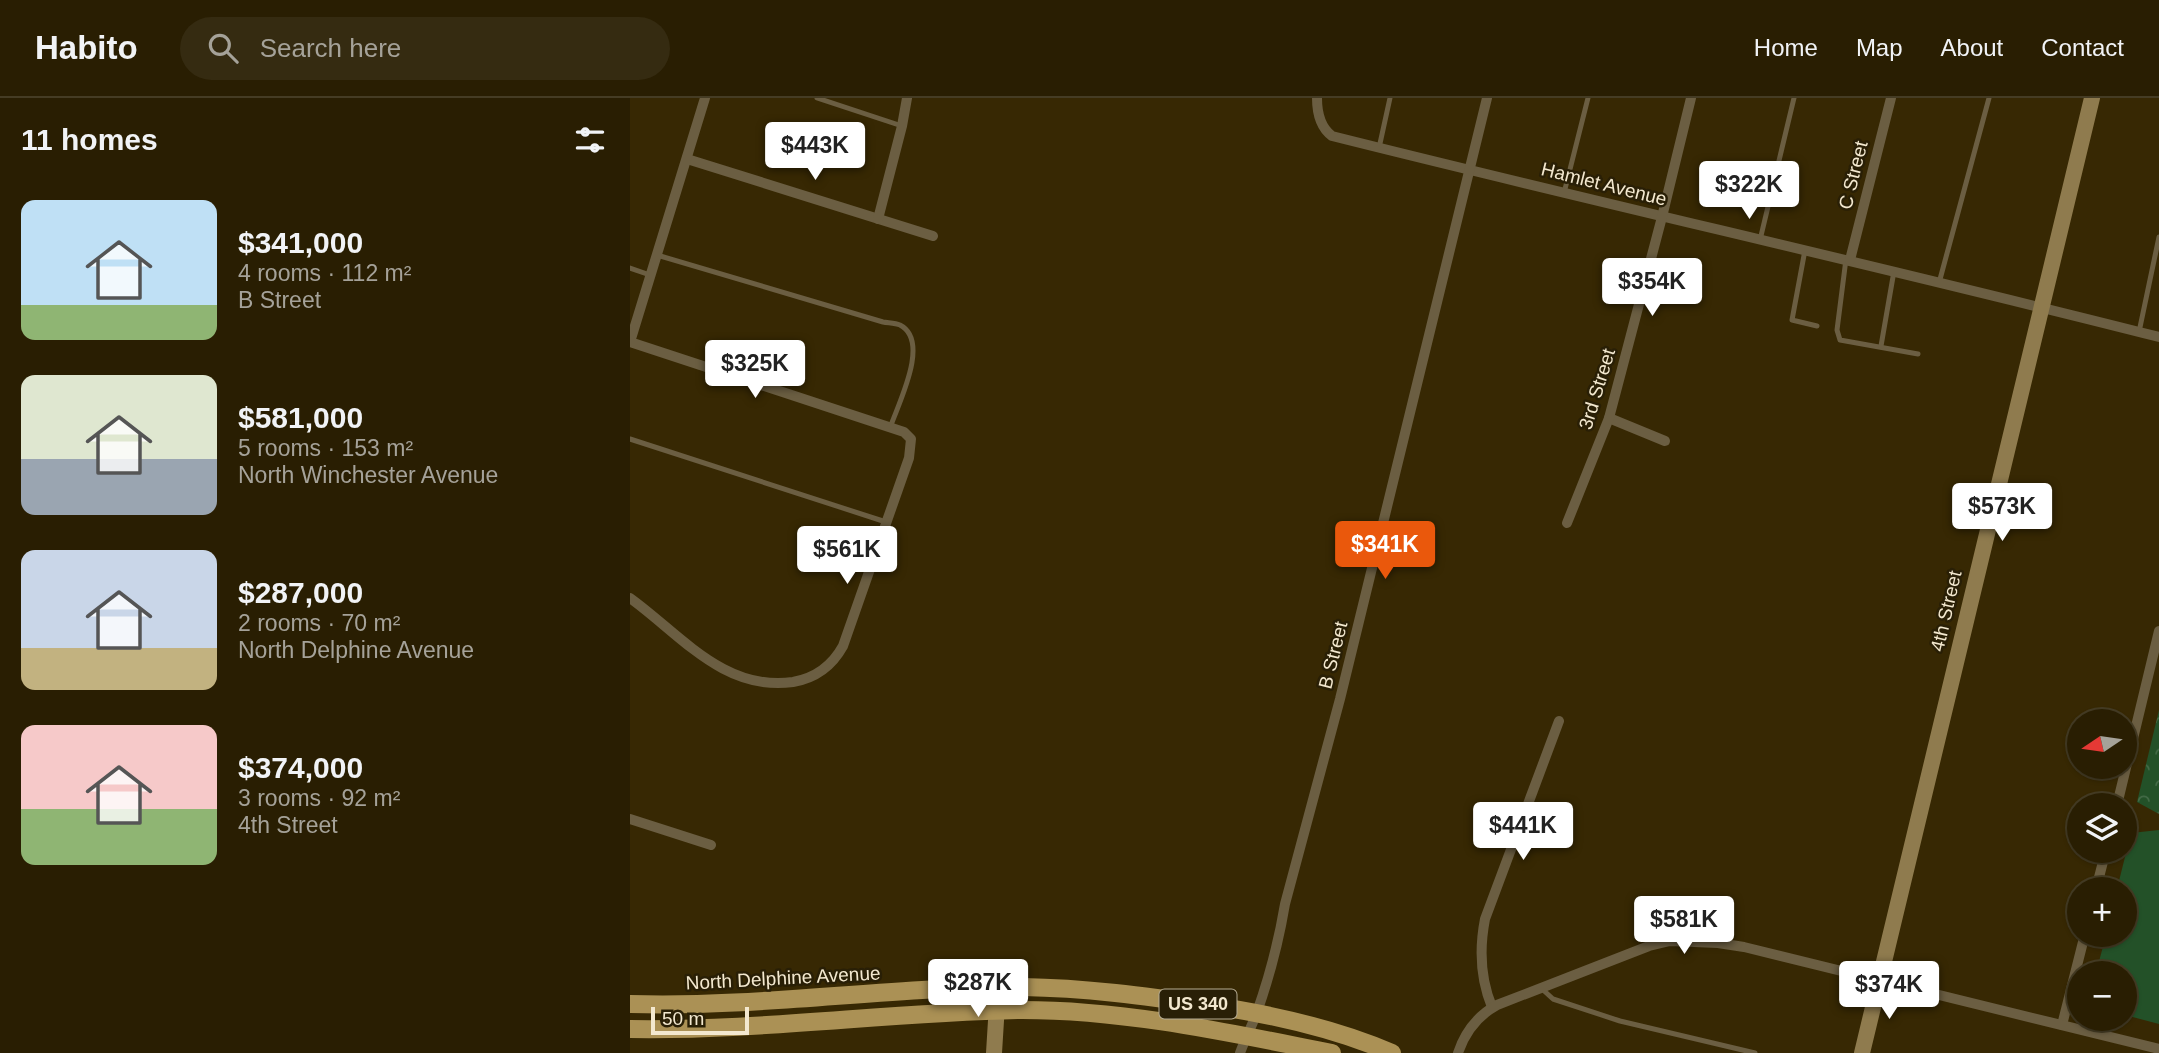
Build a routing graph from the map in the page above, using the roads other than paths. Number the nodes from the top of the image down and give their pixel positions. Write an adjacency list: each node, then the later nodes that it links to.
1 (705, 98): 15 (street)
2 (817, 98): 13 (lane)
3 (907, 98): 13 (street)
4 (1317, 98): 14 (street, Hamlet Avenue)
5 (1390, 98): 14 (lane)
6 (1488, 98): 16 (street, B Street)
7 (1588, 98): 17 (lane)
8 (1691, 98): 18 (street, 3rd Street)
9 (1794, 98): 22 (lane)
10 (1891, 98): 25 (street, C Street)
11 (1989, 98): 29 (lane)
12 (2092, 98): 30 (street, 4th Street)
13 (902, 126): 19 (street)
14 (1379, 148): 16 (street, Hamlet Avenue)
15 (687, 159): 19 (street); 24 (street)
16 (1471, 170): 17 (street, Hamlet Avenue); 56 (street, B Street)
17 (1564, 193): 18 (street, Hamlet Avenue)
18 (1662, 217): 22 (street, Hamlet Avenue); 37 (street, 3rd Street)
19 (878, 219): 20 (street)
20 (933, 236)
21 (2159, 237): 32 (lane)
22 (1760, 240): 23 (street, Hamlet Avenue)
23 (1805, 250): 25 (street, Hamlet Avenue); 31 (lane)
24 (657, 255): 28 (street); 38 (lane)
25 (1848, 260): 27 (street, Hamlet Avenue); 35 (lane)
26 (630, 268): 28 (lane)
27 (1894, 271): 29 (street, Hamlet Avenue); 35 (lane)
28 (650, 275): 34 (street)
29 (1939, 283): 30 (street, Hamlet Avenue)
30 (2042, 307): 32 (street, Hamlet Avenue); 50 (street, 4th Street)
31 (1817, 326)
32 (2139, 332): 33 (street, Hamlet Avenue)
33 (2159, 337)
34 (630, 342): 38 (street)
35 (1881, 346): 36 (lane)
36 (1918, 354)
37 (1609, 418): 40 (street); 42 (street, 3rd Street)
38 (890, 428): 41 (street)
39 (630, 439): 41 (lane)
40 (1665, 441)
41 (886, 522): 43 (street)
42 (1567, 523)
43 (630, 598)
44 (2159, 631): 46 (street)
45 (1559, 721): 54 (street)
46 (2120, 793)
47 (630, 819): 48 (street)
48 (711, 845)
49 (2082, 947): 57 (street)
50 (1880, 980): 52 (street); 57 (street); 66 (street, 4th Street)
51 (998, 988): 53 (main road, North Delphine Avenue / US 340); 55 (street); 56 (main road, North Delphine Avenue / US 340)
52 (1541, 988): 54 (street); 65 (lane)
53 (630, 1004)
54 (1492, 1007): 64 (street)
55 (997, 1012): 58 (main road, US 340); 59 (main road, US 340); 61 (street)
56 (1257, 1013): 59 (street, B Street); 63 (main road, North Delphine Avenue / US 340)
57 (2062, 1025): 60 (street)
58 (630, 1029)
59 (1243, 1044): 62 (main road, US 340)
60 (2159, 1049)
61 (995, 1053)
62 (1332, 1053)
63 (1392, 1053)
64 (1458, 1053)
65 (1755, 1053)
66 (1862, 1053)

